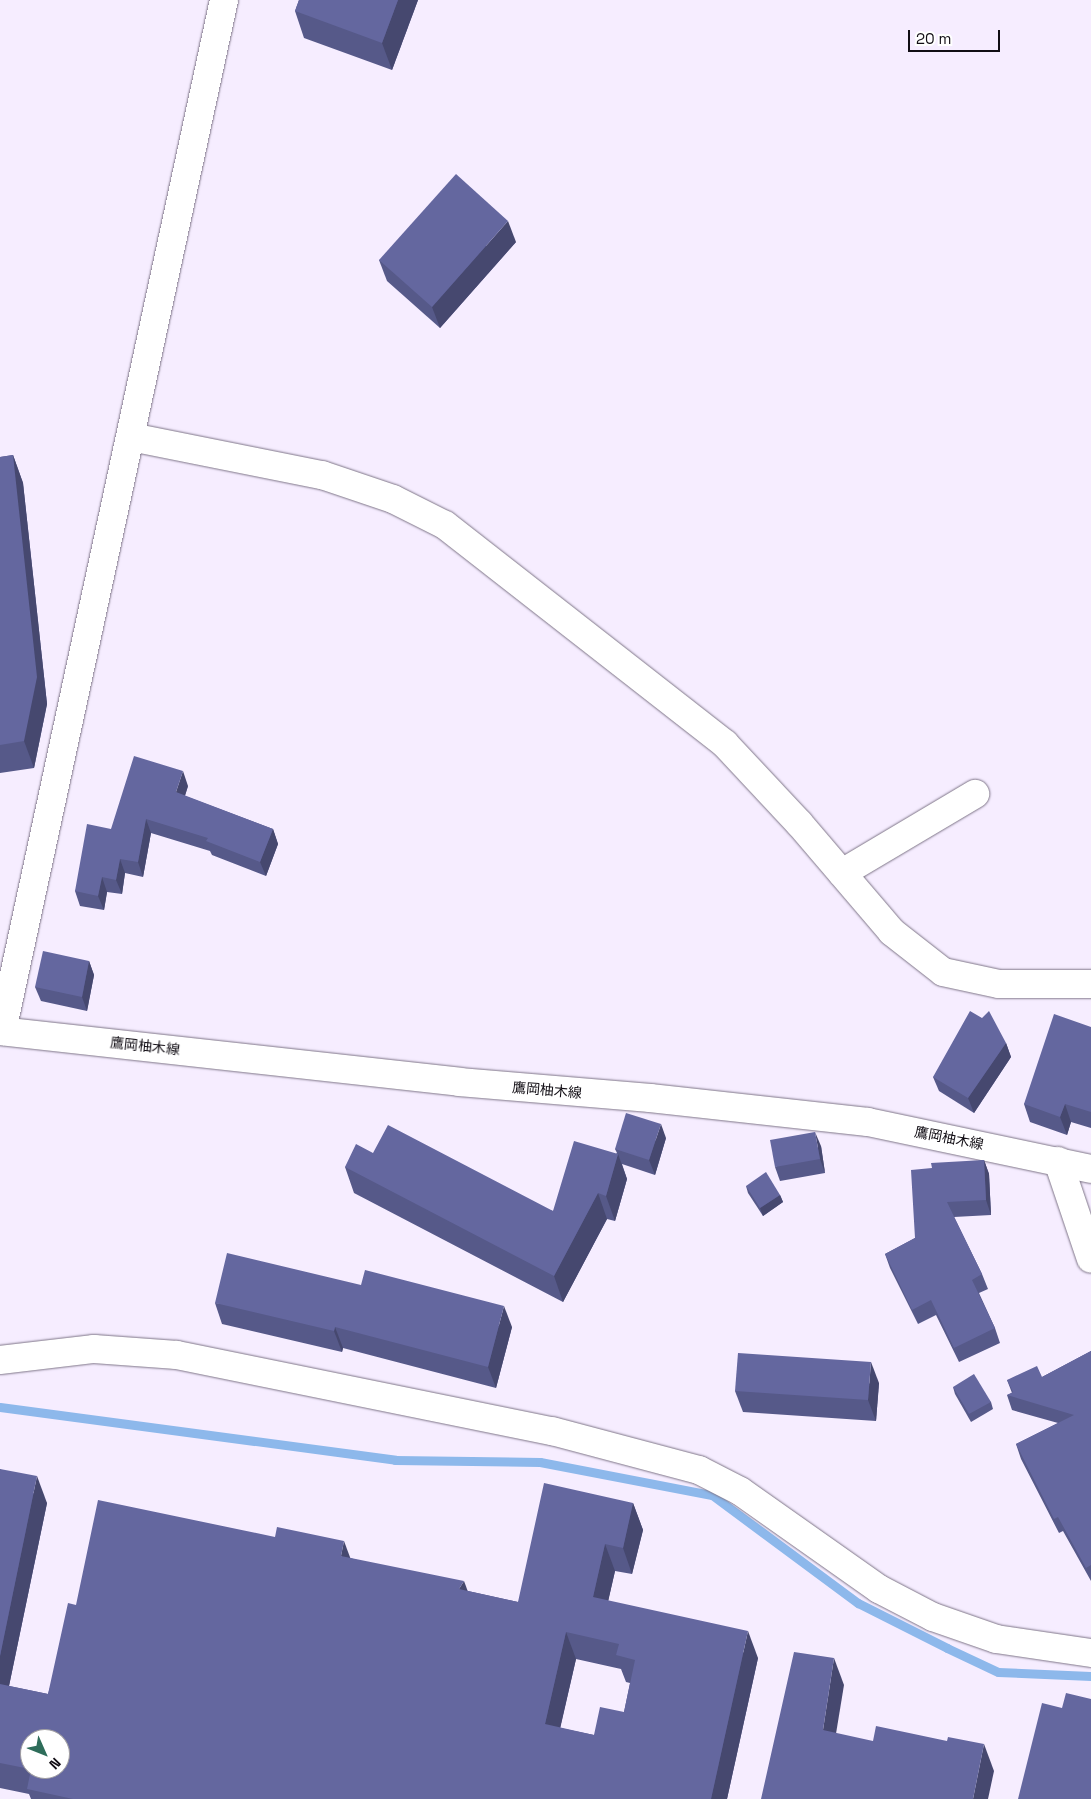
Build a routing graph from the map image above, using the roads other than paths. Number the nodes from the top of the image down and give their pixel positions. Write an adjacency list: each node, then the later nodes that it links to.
1 (224, 0): 2 (street)
2 (131, 437): 4 (street); 6 (street)
3 (975, 794): 4 (street)
4 (842, 874): 5 (street)
5 (1091, 984)
6 (1, 1031): 7 (street, 鷹岡柚木線)
7 (1058, 1161): 8 (street, 鷹岡柚木線); 9 (street)
8 (1091, 1169)
9 (1091, 1259)
10 (0, 1360): 11 (street)
11 (1091, 1653)

